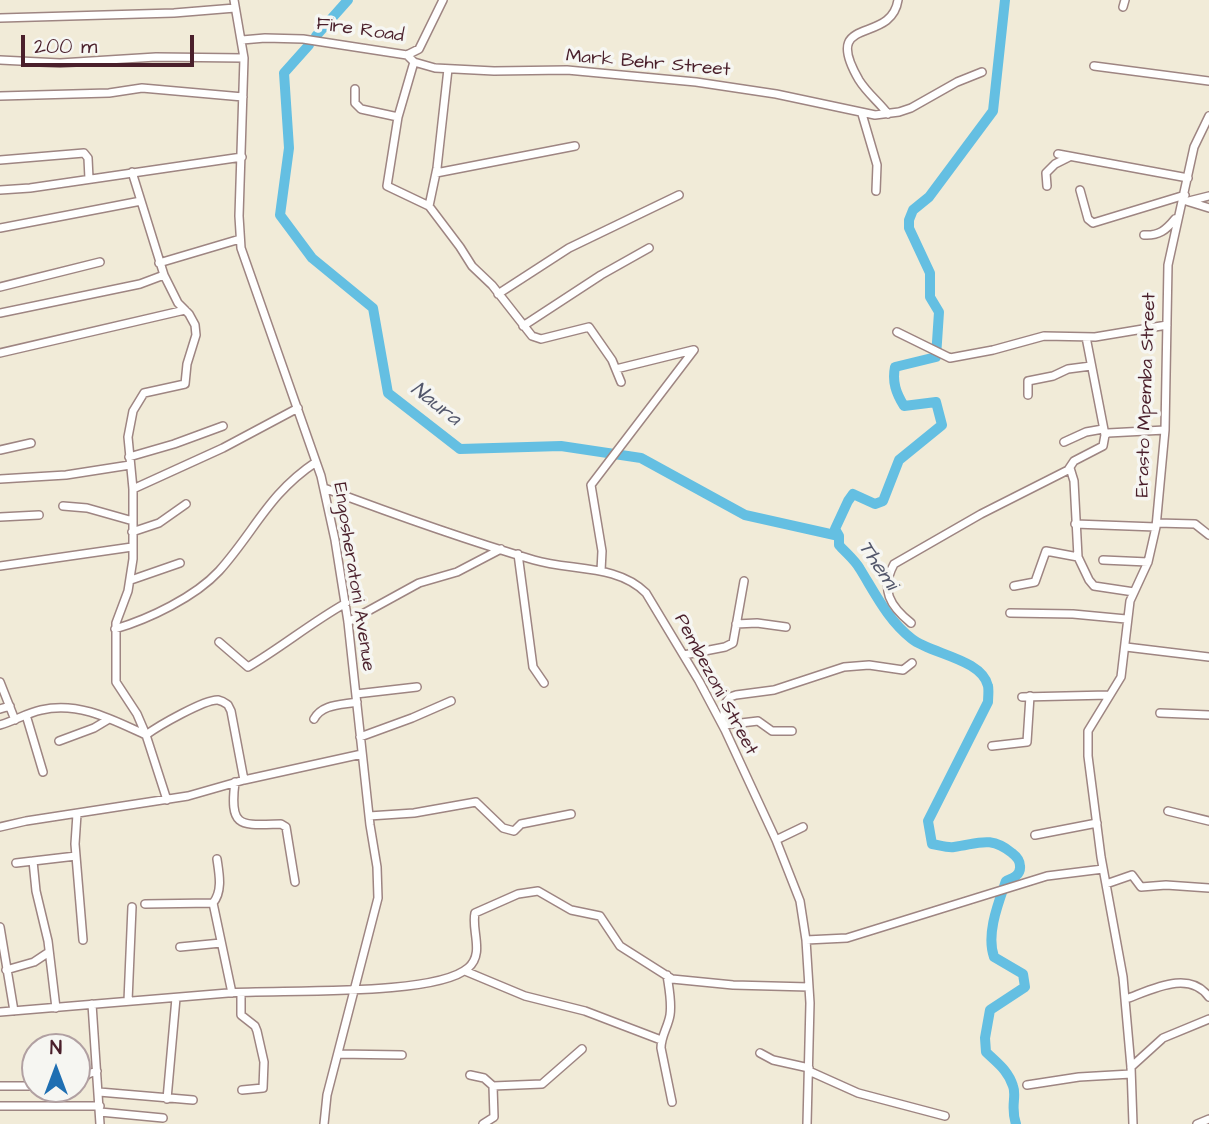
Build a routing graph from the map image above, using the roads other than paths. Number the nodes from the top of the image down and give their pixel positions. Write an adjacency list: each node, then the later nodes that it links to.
1 (443, 0): 6 (street, Fire Road)
2 (898, 0): 18 (street)
3 (235, 4): 4 (street); 5 (street, Engosheratoni Avenue)
4 (0, 18)
5 (242, 40): 6 (street, Fire Road); 7 (street, Engosheratoni Avenue)
6 (407, 55): 9 (street)
7 (244, 58): 8 (street); 16 (street, Engosheratoni Avenue)
8 (0, 60)
9 (414, 62): 11 (street, Mark Behr Street); 20 (street)
10 (1094, 66): 13 (street)
11 (448, 69): 17 (street, Mark Behr Street); 27 (street)
12 (982, 72): 18 (street, Mark Behr Street)
13 (1209, 81)
14 (355, 89): 20 (street)
15 (0, 96): 16 (street)
16 (243, 97): 23 (street, Engosheratoni Avenue)
17 (862, 114): 18 (street, Mark Behr Street); 33 (street)
18 (888, 114)
19 (1209, 116): 28 (street, Erasto Mpemba Street)
20 (398, 117): 38 (street)
21 (575, 146): 27 (street)
22 (1058, 154): 24 (street)
23 (242, 157): 26 (street); 43 (street, Engosheratoni Avenue)
24 (1070, 157): 28 (street); 30 (street)
25 (0, 160): 29 (street)
26 (132, 172): 29 (street); 37 (street)
27 (436, 173): 38 (street)
28 (1188, 177): 36 (street, Erasto Mpemba Street)
29 (89, 178): 31 (street)
30 (1046, 186)
31 (0, 190)
32 (1080, 190): 36 (street)
33 (877, 191)
34 (679, 195): 49 (street)
35 (1209, 197): 36 (street)
36 (1186, 199): 39 (street); 40 (street, Erasto Mpemba Street)
37 (141, 201): 41 (street); 46 (street)
38 (429, 206): 49 (street)
39 (1209, 208)
40 (1177, 216): 42 (street); 52 (street, Erasto Mpemba Street)
41 (0, 228)
42 (1144, 235)
43 (240, 239): 46 (street); 61 (street, Engosheratoni Avenue)
44 (649, 248): 53 (street)
45 (100, 262): 48 (street)
46 (159, 263): 47 (street)
47 (164, 275): 50 (street); 51 (street)
48 (0, 287)
49 (498, 294): 53 (street)
50 (185, 310): 56 (street); 68 (street)
51 (0, 313)
52 (1167, 325): 55 (street); 63 (street, Erasto Mpemba Street)
53 (523, 326): 58 (street)
54 (897, 332): 55 (street)
55 (1086, 337): 57 (street)
56 (0, 353)
57 (1091, 366): 60 (street); 64 (street)
58 (616, 369): 59 (street); 91 (street)
59 (621, 382)
60 (1028, 395)
61 (298, 408): 69 (street, Engosheratoni Avenue); 73 (street)
62 (223, 426): 68 (street)
63 (1165, 430): 64 (street); 80 (street, Erasto Mpemba Street)
64 (1104, 432): 65 (street); 70 (street)
65 (1064, 442)
66 (31, 443): 67 (street)
67 (0, 450)
68 (129, 461): 71 (street); 73 (street)
69 (316, 462): 72 (street, Engosheratoni Avenue); 103 (street)
70 (1070, 468): 79 (street); 100 (street)
71 (0, 479)
72 (324, 488): 84 (street, Pembezoni Street); 96 (street, Engosheratoni Avenue)
73 (133, 489): 78 (street)
74 (186, 504): 81 (street)
75 (63, 506): 78 (street)
76 (39, 515): 77 (street)
77 (0, 517)
78 (133, 522): 81 (street)
79 (1075, 524): 80 (street); 86 (street)
80 (1156, 525): 82 (street); 88 (street, Erasto Mpemba Street)
81 (132, 532): 83 (street)
82 (1209, 535)
83 (132, 547): 90 (street); 92 (street)
84 (501, 550): 85 (street, Pembezoni Street); 99 (street)
85 (518, 554): 91 (street, Pembezoni Street); 109 (street)
86 (1078, 557): 94 (street); 95 (street)
87 (1103, 560): 88 (street)
88 (1148, 562): 95 (street, Erasto Mpemba Street)
89 (180, 563): 92 (street)
90 (0, 566)
91 (601, 571): 106 (street, Pembezoni Street)
92 (131, 580): 103 (street)
93 (744, 581): 101 (street)
94 (1014, 586)
95 (1134, 592): 98 (street, Erasto Mpemba Street)
96 (346, 603): 99 (street, Engosheratoni Avenue); 104 (street)
97 (1010, 613): 98 (street)
98 (1126, 619): 105 (street, Erasto Mpemba Street)
99 (348, 622): 113 (street, Engosheratoni Avenue)
100 (911, 623)
101 (736, 624): 102 (street); 106 (street)
102 (786, 626)
103 (116, 629): 126 (street)
104 (219, 642)
105 (1126, 647): 107 (street); 112 (street, Erasto Mpemba Street)
106 (684, 655): 124 (street, Pembezoni Street)
107 (1209, 657)
108 (912, 663): 124 (street)
109 (544, 683)
110 (1, 687): 115 (street)
111 (417, 687): 113 (street)
112 (1109, 695): 129 (street); 140 (street, Erasto Mpemba Street)
113 (356, 698): 121 (street); 127 (street, Engosheratoni Avenue)
114 (451, 701): 127 (street)
115 (10, 706): 116 (street); 122 (street)
116 (0, 709)
117 (1160, 713): 119 (street)
118 (26, 715): 120 (street); 122 (street); 131 (street)
119 (1209, 715)
120 (109, 719): 126 (street); 128 (street)
121 (314, 719)
122 (15, 720): 123 (street)
123 (0, 725)
124 (724, 727): 125 (street); 144 (street, Pembezoni Street)
125 (792, 731)
126 (146, 735): 132 (street); 134 (street)
127 (360, 737): 130 (street, Engosheratoni Avenue)
128 (59, 741)
129 (992, 746)
130 (362, 754): 132 (street); 138 (street, Engosheratoni Avenue)
131 (43, 772)
132 (244, 780): 133 (street)
133 (235, 782): 134 (street); 150 (street)
134 (167, 800): 136 (street)
135 (1168, 811): 139 (street)
136 (77, 814): 141 (street); 145 (street)
137 (571, 814): 138 (street)
138 (369, 816): 166 (street, Engosheratoni Avenue)
139 (1209, 821)
140 (1097, 823): 143 (street); 149 (street, Erasto Mpemba Street)
141 (0, 827)
142 (803, 827): 144 (street)
143 (1035, 835)
144 (776, 840): 158 (street, Pembezoni Street)
145 (76, 856): 147 (street); 157 (street)
146 (217, 859): 153 (street)
147 (33, 861): 148 (street); 161 (street)
148 (16, 863)
149 (1103, 869): 151 (street, Erasto Mpemba Street); 158 (street)
150 (295, 882)
151 (1106, 884): 152 (street); 171 (street, Erasto Mpemba Street)
152 (1209, 888)
153 (213, 903): 154 (street); 159 (street)
154 (145, 904)
155 (132, 907): 172 (street)
156 (0, 927): 162 (street)
157 (83, 940)
158 (806, 940): 165 (street, Pembezoni Street)
159 (221, 943): 160 (street); 167 (street)
160 (180, 947)
161 (49, 953): 162 (street); 174 (street)
162 (6, 970): 175 (street)
163 (465, 971): 164 (street); 166 (street); 178 (street)
164 (667, 975): 165 (street); 178 (street)
165 (809, 987): 183 (street, Pembezoni Street)
166 (356, 989): 168 (street); 181 (street, Engosheratoni Avenue)
167 (232, 993): 168 (street); 170 (street)
168 (241, 993): 192 (street)
169 (1209, 997): 171 (street)
170 (176, 998): 172 (street); 194 (street)
171 (1126, 999): 185 (street, Erasto Mpemba Street)
172 (128, 1001): 173 (street)
173 (92, 1004): 174 (street); 184 (street)
174 (55, 1007): 175 (street)
175 (14, 1011): 176 (street)
176 (0, 1013)
177 (1209, 1019): 185 (street)
178 (661, 1040): 196 (street)
179 (582, 1049): 191 (street)
180 (760, 1053): 183 (street)
181 (338, 1054): 182 (street); 203 (street, Engosheratoni Avenue)
182 (402, 1055)
183 (809, 1070): 199 (street); 205 (street, Pembezoni Street)
184 (97, 1071): 186 (street); 193 (street)
185 (1131, 1071): 188 (street); 206 (street, Erasto Mpemba Street)
186 (91, 1073)
187 (470, 1075): 191 (street)
188 (1027, 1085)
189 (0, 1086): 190 (street)
190 (21, 1086)
191 (493, 1086): 204 (street)
192 (242, 1090)
193 (99, 1092): 194 (street); 198 (street)
194 (167, 1099): 195 (street)
195 (193, 1100)
196 (672, 1102)
197 (0, 1106): 198 (street)
198 (100, 1109): 200 (street); 202 (street)
199 (945, 1116)
200 (163, 1118)
201 (1209, 1119): 207 (street)
202 (100, 1124)
203 (324, 1124)
204 (483, 1124)
205 (807, 1124)
206 (1133, 1124)
207 (1197, 1124)

